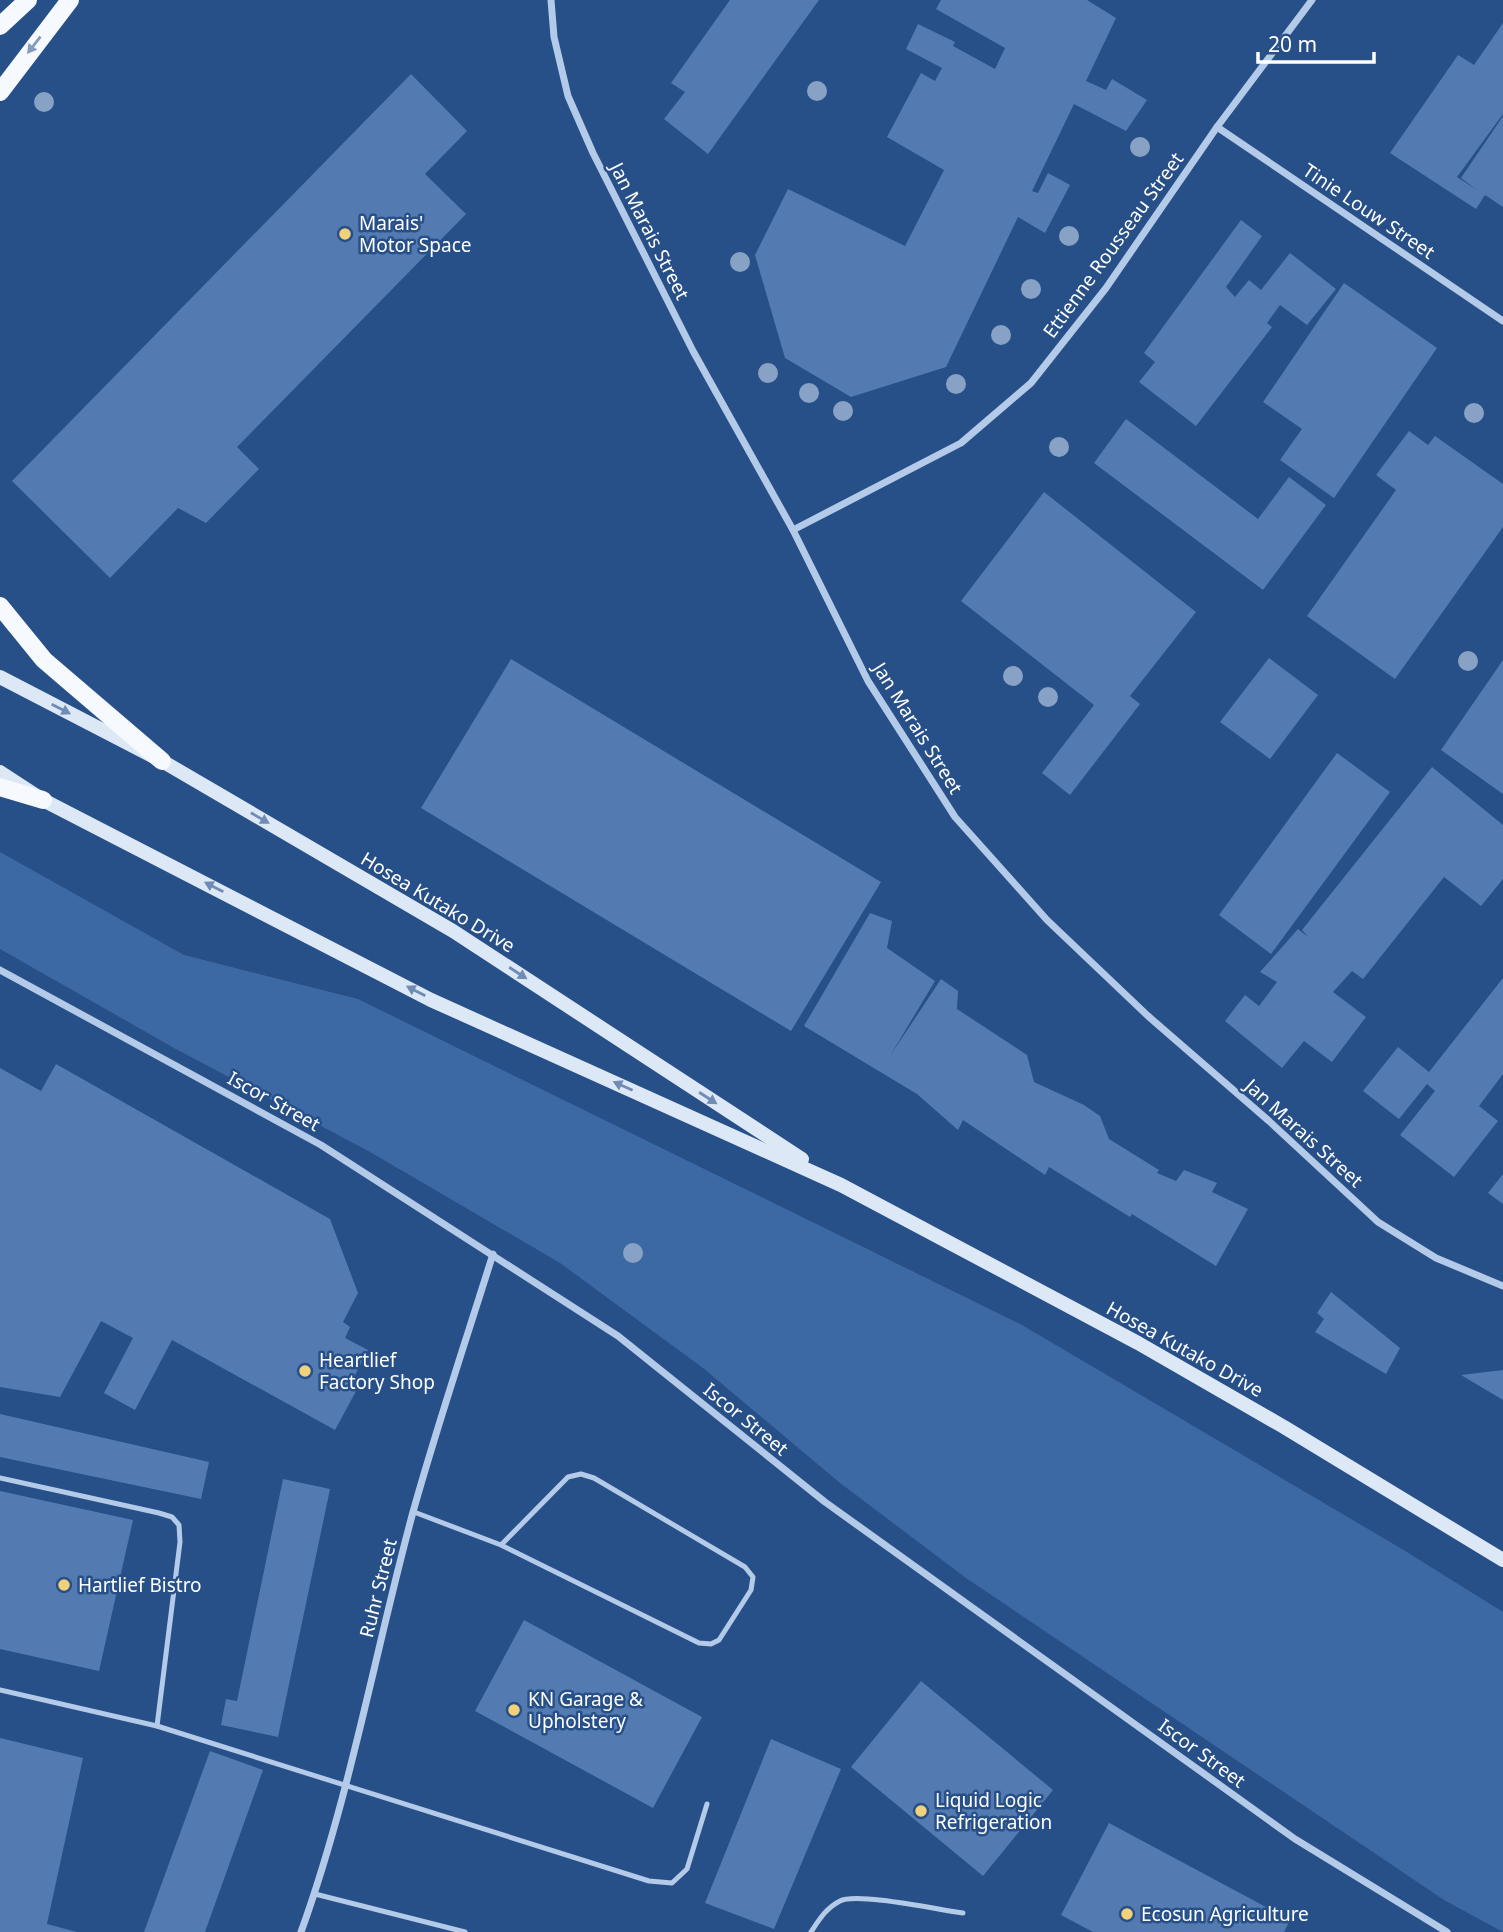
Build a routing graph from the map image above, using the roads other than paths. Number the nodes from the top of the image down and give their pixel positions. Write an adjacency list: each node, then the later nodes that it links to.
1 (28, 0): 5 (main road)
2 (70, 0): 6 (main road, one-way to 6)
3 (551, 0): 9 (street, Jan Marais Street)
4 (1312, 0): 7 (street, Ettienne Rousseau Street)
5 (0, 26)
6 (0, 92)
7 (1217, 127): 8 (street, Tinie Louw Street); 9 (street, Ettienne Rousseau Street)
8 (1503, 321)
9 (793, 530): 19 (street, Jan Marais Street)
10 (0, 606): 12 (main road)
11 (0, 677): 12 (main road, Hosea Kutako Drive, one-way to 12)
12 (162, 761): 17 (main road, Hosea Kutako Drive, one-way to 17)
13 (0, 772): 15 (main road, Hosea Kutako Drive)
14 (0, 787): 15 (main road)
15 (43, 800): 17 (main road, Hosea Kutako Drive, one-way to 15)
16 (0, 970): 18 (street, Iscor Street)
17 (841, 1185): 23 (main road, Hosea Kutako Drive)
18 (493, 1254): 21 (street, Ruhr Street); 33 (street, Iscor Street)
19 (1503, 1286)
20 (0, 1478): 25 (lane)
21 (414, 1512): 22 (lane); 26 (street, Ruhr Street)
22 (500, 1545): 22 (lane)
23 (1503, 1560)
24 (0, 1690): 25 (lane)
25 (157, 1727): 26 (lane)
26 (344, 1787): 27 (lane); 28 (street, Ruhr Street)
27 (707, 1804)
28 (315, 1894): 30 (street, Ruhr Street); 31 (lane)
29 (963, 1913): 32 (lane)
30 (301, 1932)
31 (465, 1932)
32 (810, 1932)
33 (1447, 1932)

